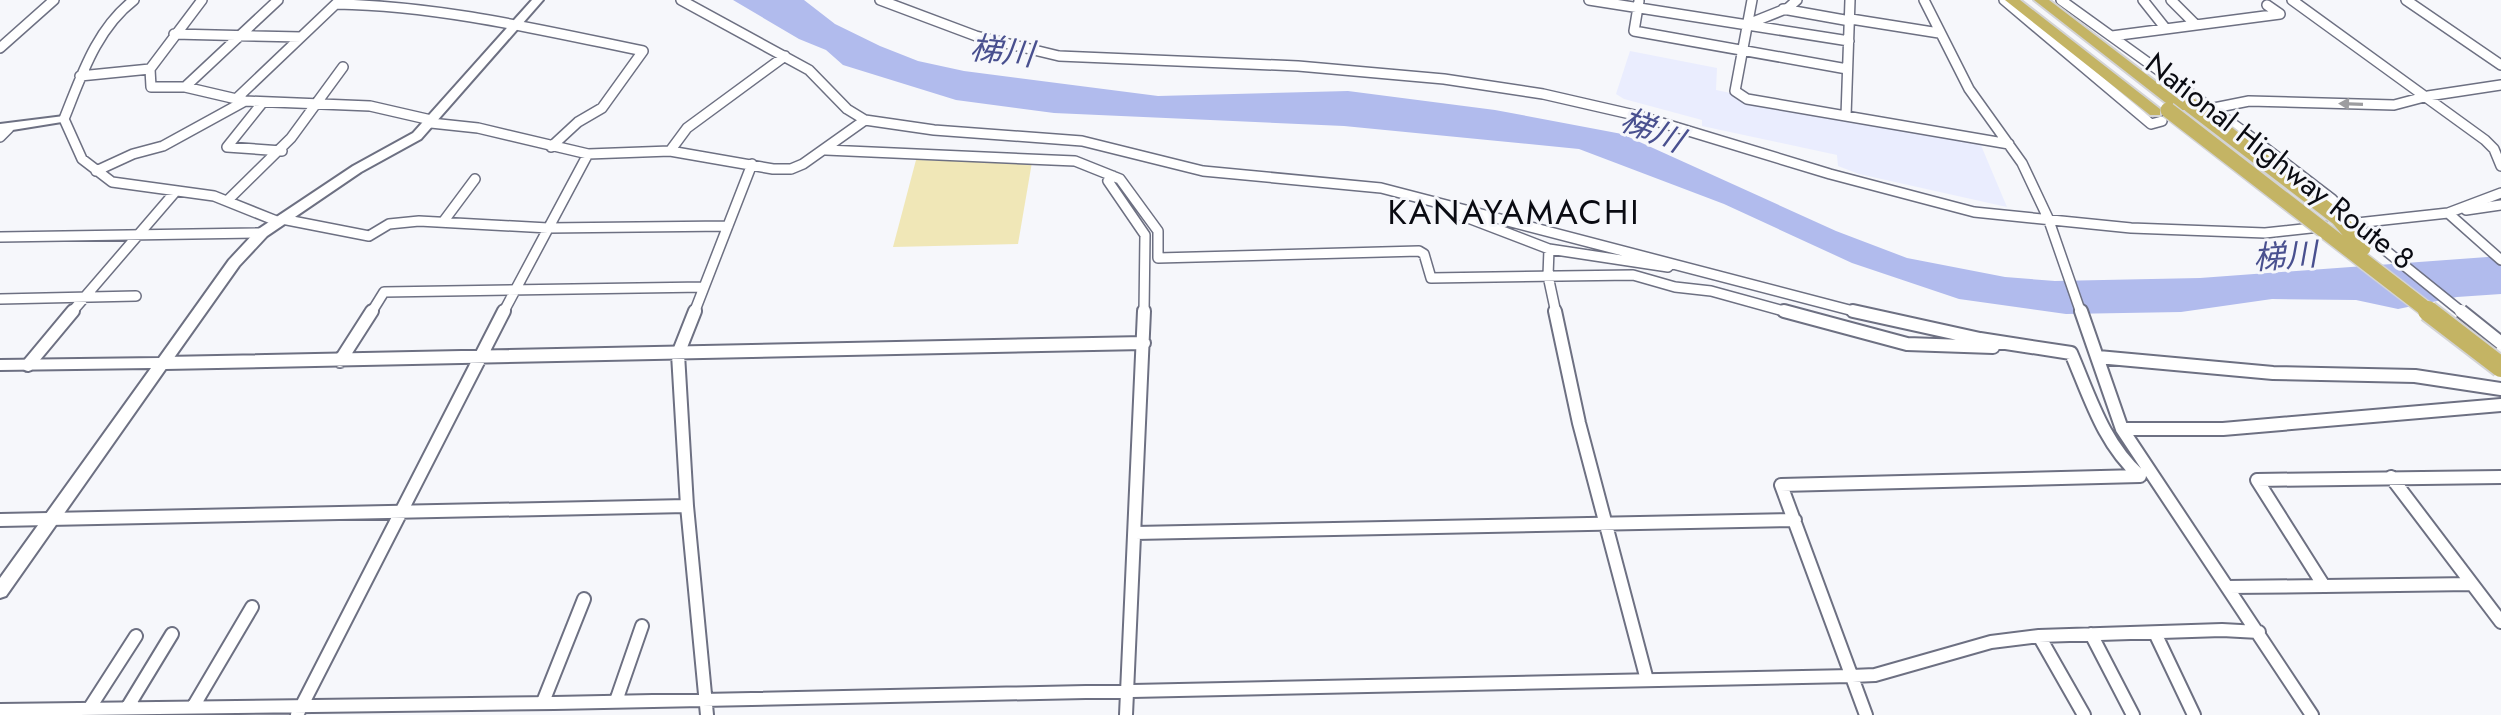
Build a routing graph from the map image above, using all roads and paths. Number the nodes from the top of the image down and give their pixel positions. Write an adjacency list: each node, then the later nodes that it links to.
1 (54, 0): 38 (street)
2 (134, 0): 45 (street)
3 (202, 0): 33 (street)
4 (278, 0): 34 (street)
5 (538, 0): 30 (street)
6 (681, 0): 40 (street)
7 (880, 0): 76 (street)
8 (1589, 0): 25 (street)
9 (1752, 0): 28 (street)
10 (1797, 0): 26 (street)
11 (1850, 0): 27 (street)
12 (1924, 0): 32 (street)
13 (2004, 0): 52 (street)
14 (2012, 0): 52 (highway)
15 (2025, 0): 52 (highway, National Highway Route 8)
16 (2041, 0): 52 (highway, National Highway Route 8)
17 (2053, 0): 52 (highway)
18 (2061, 0): 35 (street)
19 (2143, 0): 31 (street)
20 (2171, 0): 29 (street)
21 (2297, 0): 24 (street); 48 (street)
22 (2406, 0): 41 (street)
23 (339, 2): 30 (street); 36 (street)
24 (2264, 2): 29 (street)
25 (1639, 3): 28 (street); 39 (street)
26 (1783, 9): 27 (street); 28 (street)
27 (1850, 20): 32 (street); 37 (street)
28 (1747, 24): 37 (street); 39 (street)
29 (2196, 25): 31 (street)
30 (515, 27): 56 (street); 59 (street)
31 (2166, 29): 35 (street)
32 (1939, 33): 58 (street)
33 (174, 34): 34 (street); 43 (street)
34 (240, 36): 36 (street); 47 (street)
35 (2112, 36): 52 (street)
36 (301, 37): 49 (street)
37 (1849, 41): 44 (street)
38 (2, 44)
39 (1742, 50): 44 (street); 53 (street)
40 (785, 56): 55 (street); 62 (street)
41 (2501, 65)
42 (343, 67): 51 (street)
43 (150, 69): 45 (street); 47 (street)
44 (1847, 69): 53 (street)
45 (80, 76): 54 (street)
46 (2501, 85): 48 (street)
47 (185, 87): 49 (street)
48 (2428, 96): 52 (street, one-way to 52); 65 (street)
49 (241, 100): 50 (street); 66 (street)
50 (263, 102): 51 (street); 61 (street)
51 (321, 104): 56 (street); 61 (street)
52 (2182, 110): 84 (highway, National Highway Route 8, bridge); 95 (street, bridge)
53 (1846, 116): 58 (street)
54 (64, 119): 57 (street); 66 (street)
55 (865, 120): 60 (street); 72 (street)
56 (431, 123): 59 (street); 75 (street)
57 (3, 131)
58 (2009, 144): 76 (street)
59 (551, 147): 63 (street)
60 (826, 150): 64 (street); 67 (street)
61 (282, 151): 71 (street)
62 (670, 151): 63 (street); 64 (street)
63 (588, 154): 79 (street)
64 (752, 164): 78 (street)
65 (2501, 166)
66 (96, 171): 69 (street)
67 (1113, 176): 87 (street); 93 (street)
68 (475, 179): 77 (street)
69 (176, 191): 71 (street); 81 (street)
70 (2501, 193): 74 (street)
71 (229, 199): 75 (street)
72 (1443, 204): 83 (street); 86 (street)
73 (2501, 205): 74 (street)
74 (2452, 214): 76 (street); 85 (street)
75 (281, 220): 77 (street); 80 (street)
76 (2049, 220): 96 (street)
77 (443, 222): 79 (street)
78 (728, 226): 79 (street); 88 (street)
79 (548, 228): 89 (street)
80 (262, 233): 81 (street); 101 (street)
81 (135, 235): 82 (street); 91 (street)
82 (0, 237)
83 (1549, 249): 86 (street); 87 (street)
84 (2360, 252): 98 (highway, National Highway Route 8); 104 (highway, National Highway Route 8, bridge)
85 (2501, 260)
86 (1676, 263): 94 (street)
87 (1548, 276): 94 (street); 116 (street)
88 (704, 287): 89 (street); 97 (street)
89 (515, 290): 99 (street); 100 (street)
90 (136, 296): 91 (street)
91 (83, 297): 92 (street); 103 (street)
92 (0, 299)
93 (1144, 343): 97 (street); 117 (street)
94 (2004, 343): 108 (street)
95 (2501, 343)
96 (2096, 353): 105 (street); 107 (street)
97 (678, 354): 99 (street); 111 (street)
98 (2501, 354)
99 (479, 359): 100 (street); 112 (street)
100 (340, 361): 101 (street)
101 (165, 363): 103 (street); 113 (street)
102 (0, 365): 103 (street)
103 (28, 365)
104 (2501, 367)
105 (2501, 389)
106 (2501, 405): 107 (street)
107 (2122, 429): 108 (street)
108 (2147, 476): 115 (street); 120 (street)
109 (2391, 477): 110 (street); 118 (street); 119 (street)
110 (2501, 477)
111 (687, 506): 112 (street); 135 (street)
112 (401, 512): 113 (street); 144 (street)
113 (53, 519): 114 (street); 121 (street)
114 (0, 520)
115 (1795, 520): 116 (street); 132 (street)
116 (1607, 524): 117 (street); 133 (street)
117 (1135, 533): 134 (street)
118 (2472, 584): 119 (street); 124 (street)
119 (2324, 586): 120 (street)
120 (2228, 587): 126 (street)
121 (0, 591)
122 (584, 599): 138 (street)
123 (252, 607): 137 (street)
124 (2501, 622)
125 (642, 626): 136 (street)
126 (2259, 632): 127 (street); 151 (street)
127 (2155, 633): 129 (street); 150 (street)
128 (172, 634): 139 (street)
129 (2091, 634): 131 (street); 149 (street)
130 (136, 636): 141 (street)
131 (2039, 636): 132 (street); 148 (street)
132 (1852, 676): 133 (street); 147 (street)
133 (1647, 680): 134 (street)
134 (1127, 691): 135 (street); 146 (street)
135 (705, 698): 136 (street); 145 (street)
136 (616, 701): 138 (street)
137 (193, 707): 139 (street); 144 (street)
138 (549, 707): 140 (street)
139 (127, 708): 141 (street)
140 (476, 708): 142 (street)
141 (89, 709): 143 (street)
142 (435, 709): 144 (street)
143 (0, 710)
144 (299, 710)
145 (707, 715)
146 (1126, 715)
147 (1866, 715)
148 (2084, 715)
149 (2133, 715)
150 (2194, 715)
151 (2312, 715)

